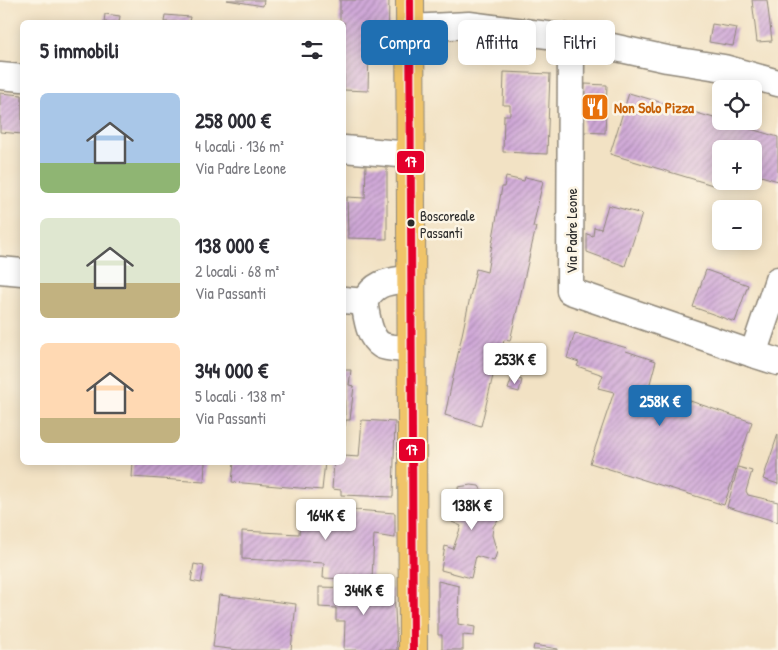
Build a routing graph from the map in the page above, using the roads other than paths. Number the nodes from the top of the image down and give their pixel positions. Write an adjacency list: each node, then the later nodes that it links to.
1 (410, 0): 2 (main road)
2 (410, 20)
3 (448, 26): 4 (street)
4 (546, 35)
5 (615, 48): 10 (street)
6 (410, 65): 12 (main road)
7 (571, 65): 19 (street, Via Padre Leone)
8 (0, 76): 9 (street)
9 (20, 78)
10 (778, 83)
11 (346, 150): 12 (street)
12 (410, 154): 15 (main road)
13 (0, 270): 14 (street)
14 (20, 272)
15 (412, 278): 17 (street); 18 (main road)
16 (778, 280): 19 (street)
17 (354, 301): 18 (street)
18 (412, 350): 21 (main road)
19 (753, 354): 20 (street, Via Padre Leone)
20 (778, 362)
21 (413, 650)

